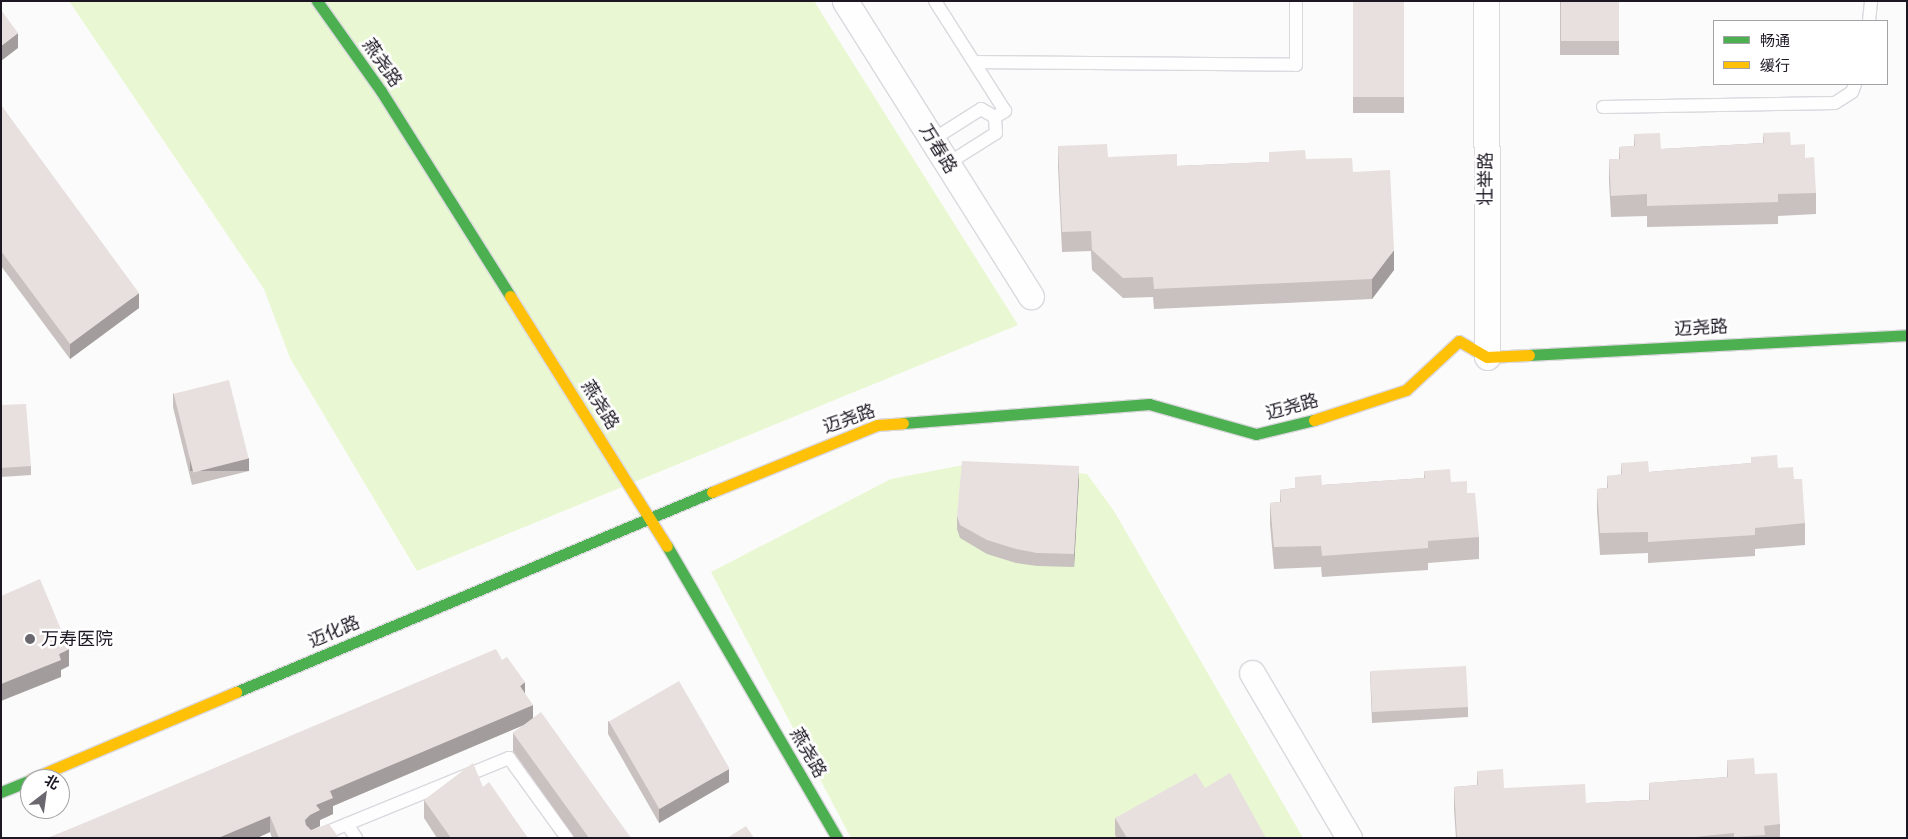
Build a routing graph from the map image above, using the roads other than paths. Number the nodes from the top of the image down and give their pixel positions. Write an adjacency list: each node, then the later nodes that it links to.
1 (317, 1): 17 (street, 燕尧路)
2 (845, 1): 12 (street, 万春路)
3 (935, 1): 8 (lane)
4 (1296, 1): 8 (lane)
5 (1486, 1): 16 (street, 壮举路)
6 (1871, 1): 7 (lane)
7 (1869, 20)
8 (975, 62): 11 (lane)
9 (1855, 85): 10 (lane)
10 (1603, 107)
11 (995, 117): 12 (lane); 13 (lane)
12 (932, 140): 13 (street, 万春路)
13 (947, 164): 14 (street, 万春路)
14 (1031, 296)
15 (1907, 335): 16 (street, 迈尧路)
16 (1487, 357): 17 (street, 迈尧路)
17 (650, 517): 19 (street, 迈化路); 26 (street, 燕尧路)
18 (1252, 673): 27 (street)
19 (55, 769)
20 (20, 784): 21 (street, 迈化路)
21 (1, 792)
22 (347, 824): 23 (lane); 24 (lane); 25 (lane)
23 (313, 838)
24 (356, 838)
25 (567, 838)
26 (837, 838)
27 (1349, 838)

